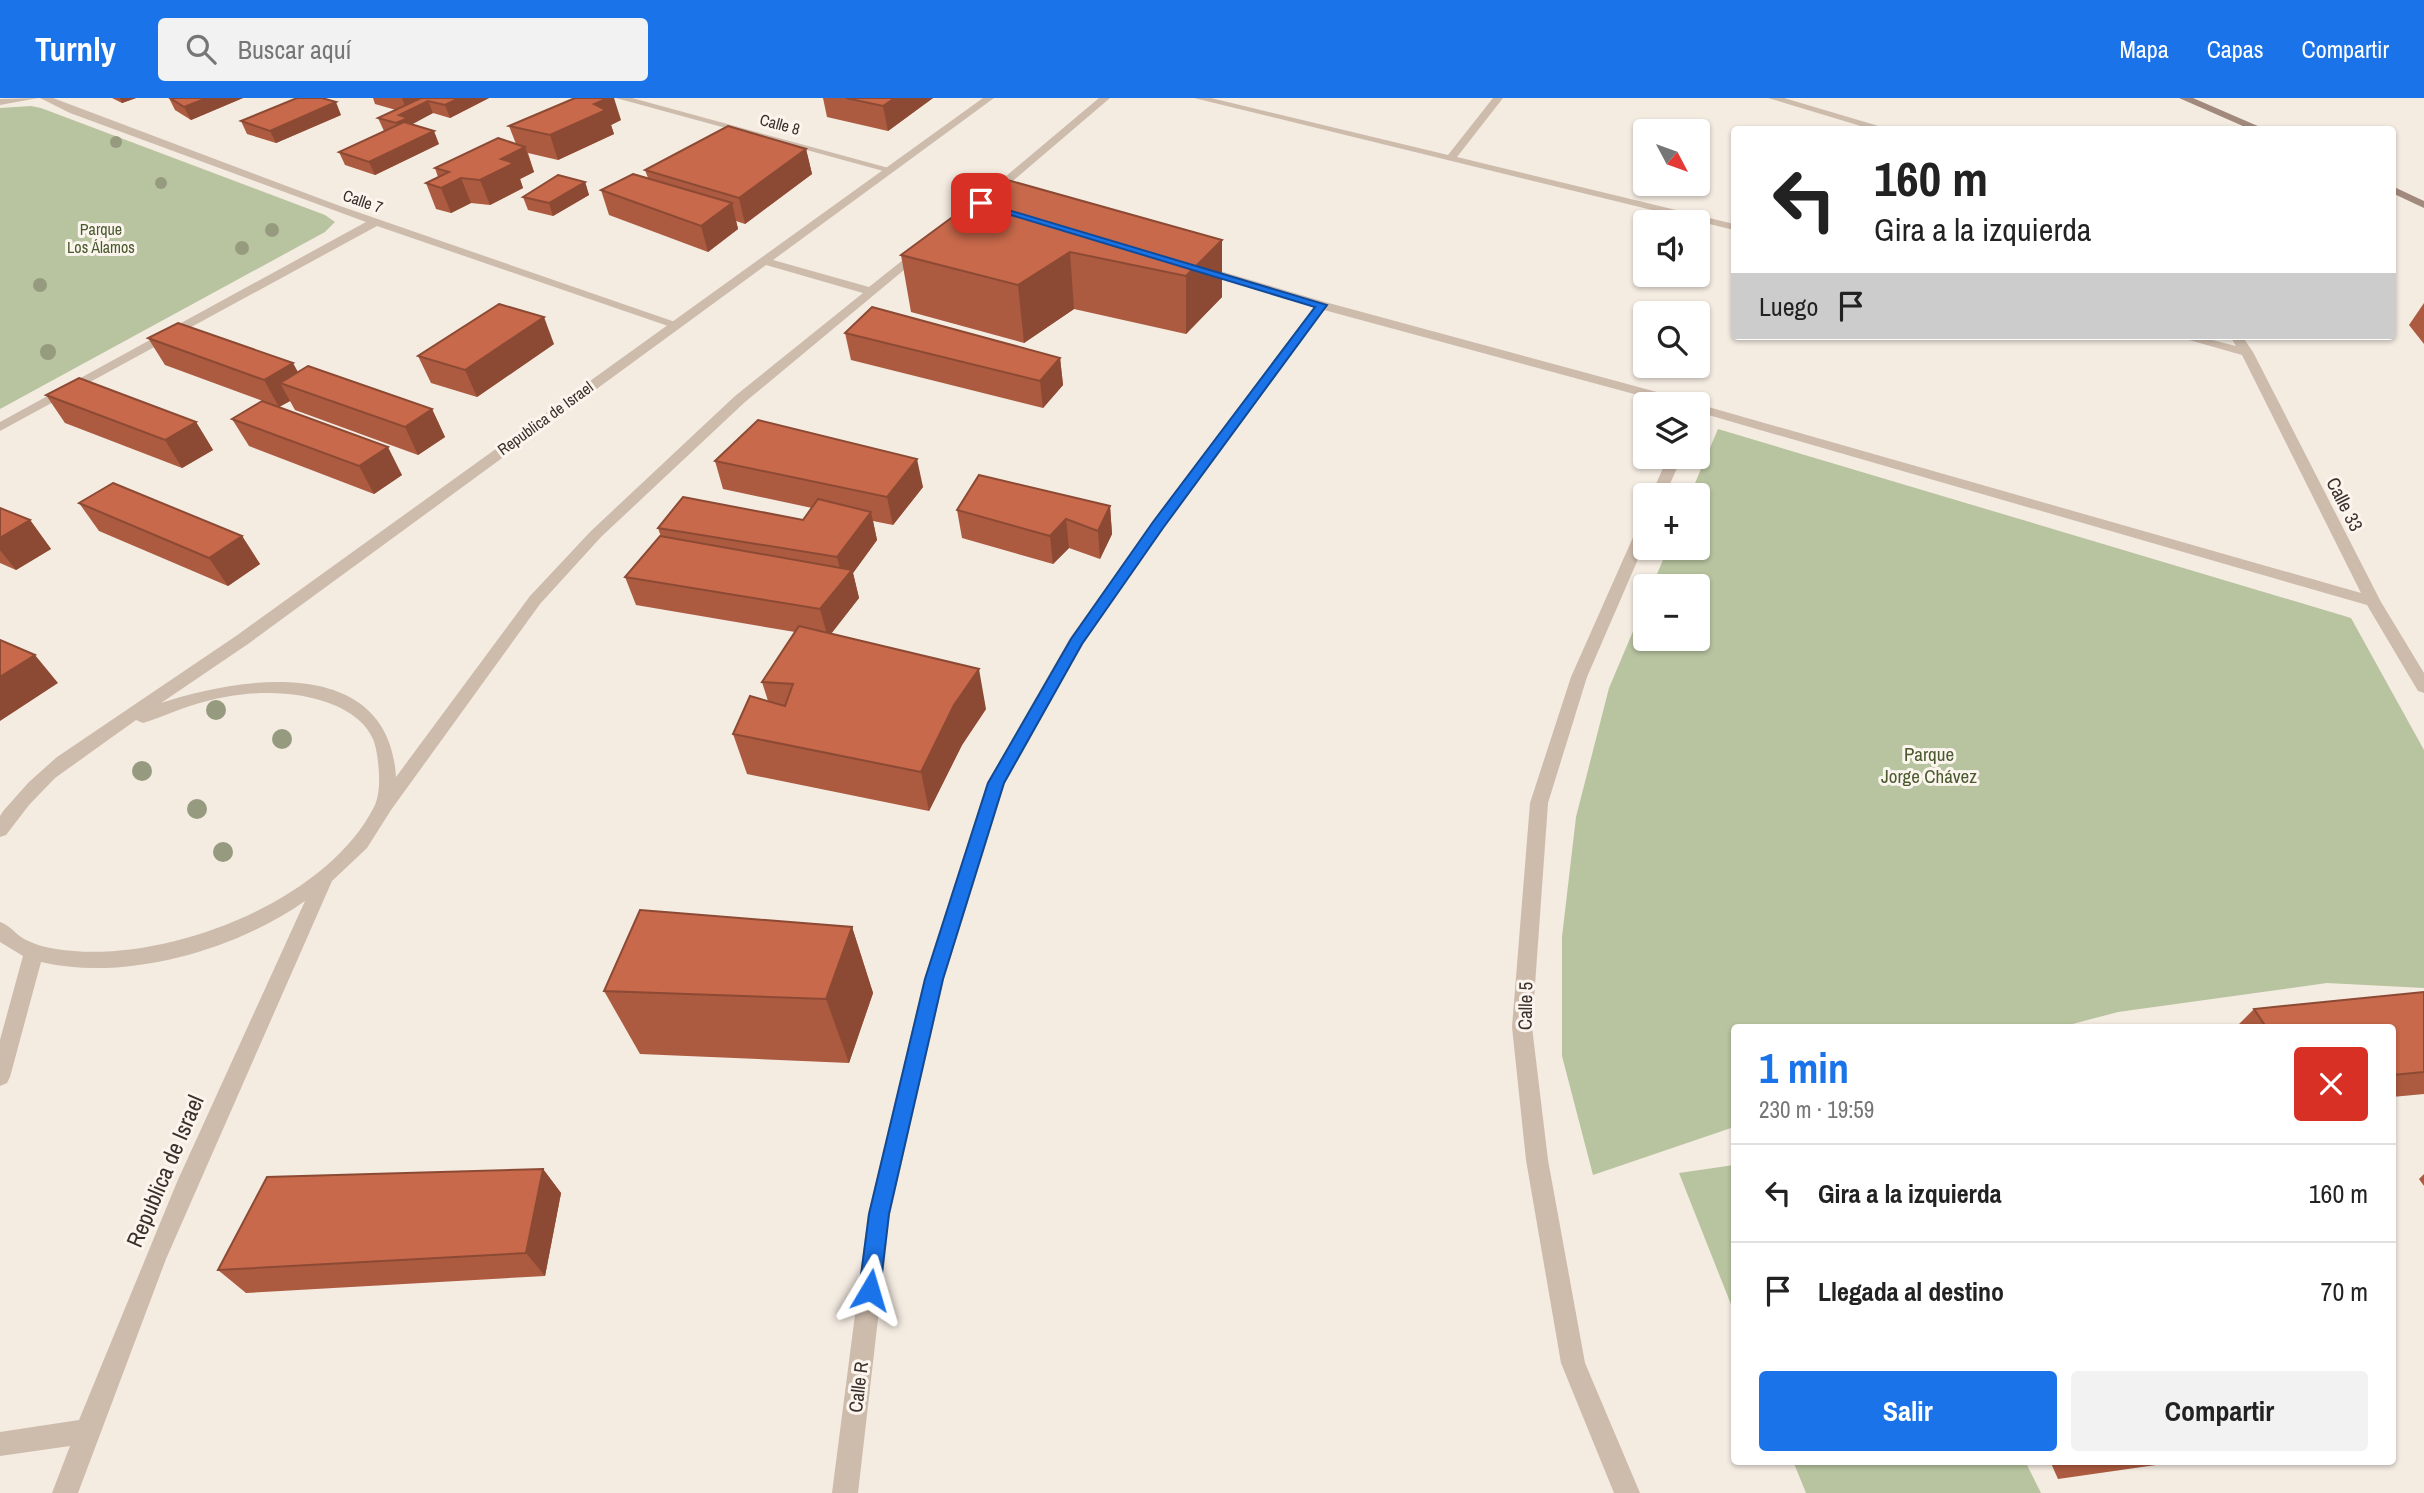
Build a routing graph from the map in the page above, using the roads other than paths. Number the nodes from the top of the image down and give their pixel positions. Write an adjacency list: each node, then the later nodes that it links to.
1 (33, 98): 10 (street)
2 (45, 98): 18 (street, Calle 7)
3 (621, 98): 14 (street, Calle 8)
4 (989, 98): 14 (street, Republica de Israel)
5 (1105, 98): 16 (street)
6 (1199, 98): 13 (street)
7 (1499, 98): 13 (street)
8 (1773, 98): 11 (street)
9 (2184, 98): 12 (main road)
10 (0, 102)
11 (1872, 126)
12 (2252, 126)
13 (1451, 158): 19 (street)
14 (891, 170): 21 (street, Republica de Israel)
15 (2396, 191): 17 (main road)
16 (988, 205)
17 (2424, 205)
18 (376, 222): 25 (street, Calle 7); 31 (street)
19 (1731, 226)
20 (931, 243): 23 (street)
21 (763, 261): 23 (street); 25 (street, Republica de Israel)
22 (1190, 266): 24 (street)
23 (870, 291): 37 (street)
24 (1321, 305): 29 (street); 47 (street, Calle R)
25 (675, 324): 35 (street, Republica de Israel)
26 (2198, 340): 28 (street)
27 (2239, 340): 28 (street, Calle 33)
28 (2247, 352): 33 (street, Calle 33)
29 (1641, 392)
30 (1710, 411): 33 (street)
31 (0, 427)
32 (1633, 553): 48 (street, Calle 5)
33 (2373, 602): 34 (street, Calle 33)
34 (2424, 687)
35 (101, 736): 36 (street); 37 (street)
36 (16, 805): 38 (street); 39 (street)
37 (384, 806): 40 (street)
38 (0, 813)
39 (0, 830)
40 (326, 876): 42 (street); 44 (street, Republica de Israel)
41 (4, 939): 42 (street)
42 (34, 953): 43 (street)
43 (0, 1077)
44 (87, 1431): 45 (street); 46 (street, Republica de Israel)
45 (0, 1444)
46 (65, 1493)
47 (845, 1493)
48 (1627, 1493)

